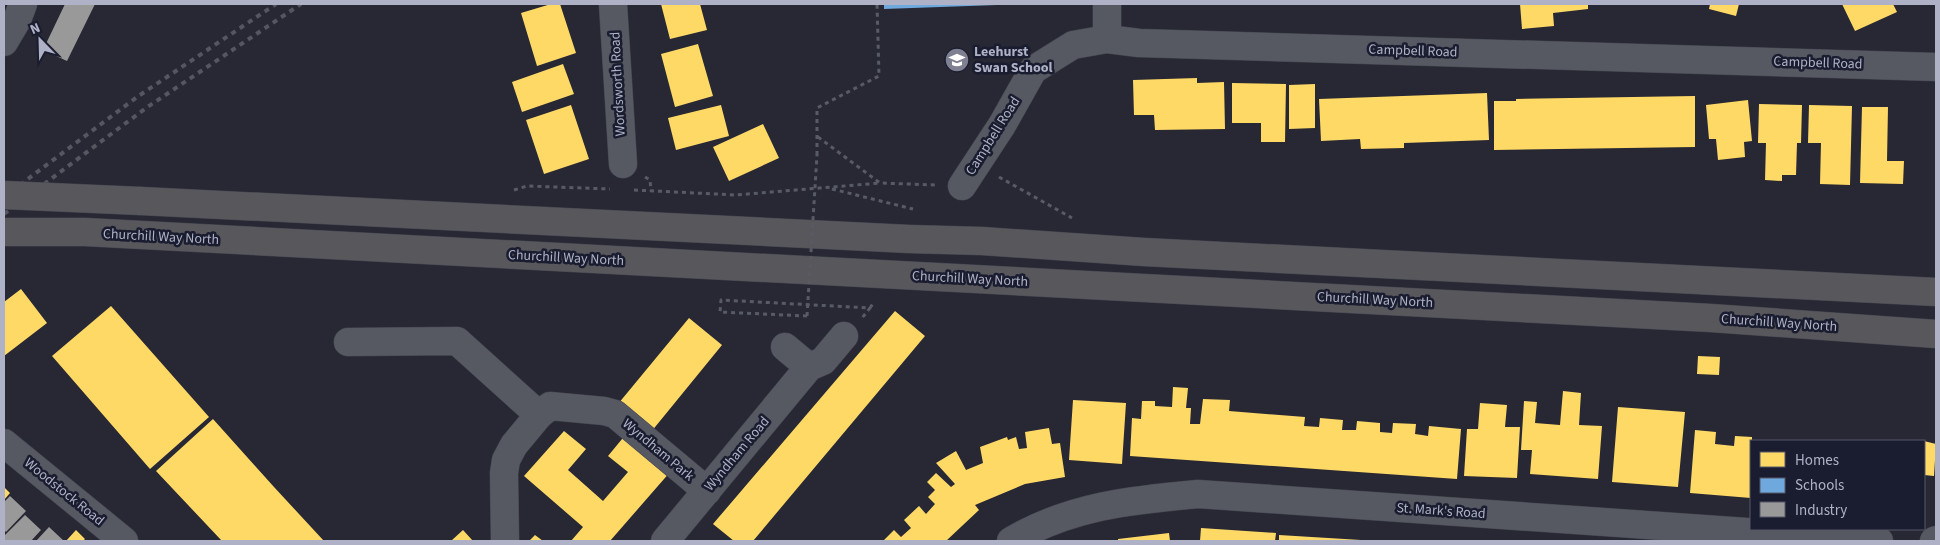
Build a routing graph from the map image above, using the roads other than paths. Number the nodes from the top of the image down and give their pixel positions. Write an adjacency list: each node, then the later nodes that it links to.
1 (23, 4): 5 (street)
2 (613, 4): 8 (street, Wordsworth Road)
3 (1107, 4): 4 (street)
4 (1107, 39): 6 (street, Campbell Road); 7 (street, Campbell Road)
5 (4, 42)
6 (1936, 67)
7 (970, 175)
8 (619, 177)
9 (4, 195): 11 (highway, bridge)
10 (4, 232): 12 (highway, Churchill Way North)
11 (1936, 292)
12 (1936, 334)
13 (844, 336): 16 (street, Wyndham Road)
14 (348, 342): 17 (street)
15 (785, 347): 16 (street)
16 (809, 367): 19 (street, Wyndham Road)
17 (538, 415): 19 (street, Wyndham Park); 21 (street, Wyndham Park)
18 (4, 442): 20 (street, Woodstock Road)
19 (707, 491): 22 (street, Wyndham Road)
20 (124, 541)
21 (505, 541)
22 (665, 541)
23 (1011, 541): 24 (street, St. Mark's Road)
24 (1878, 541)

